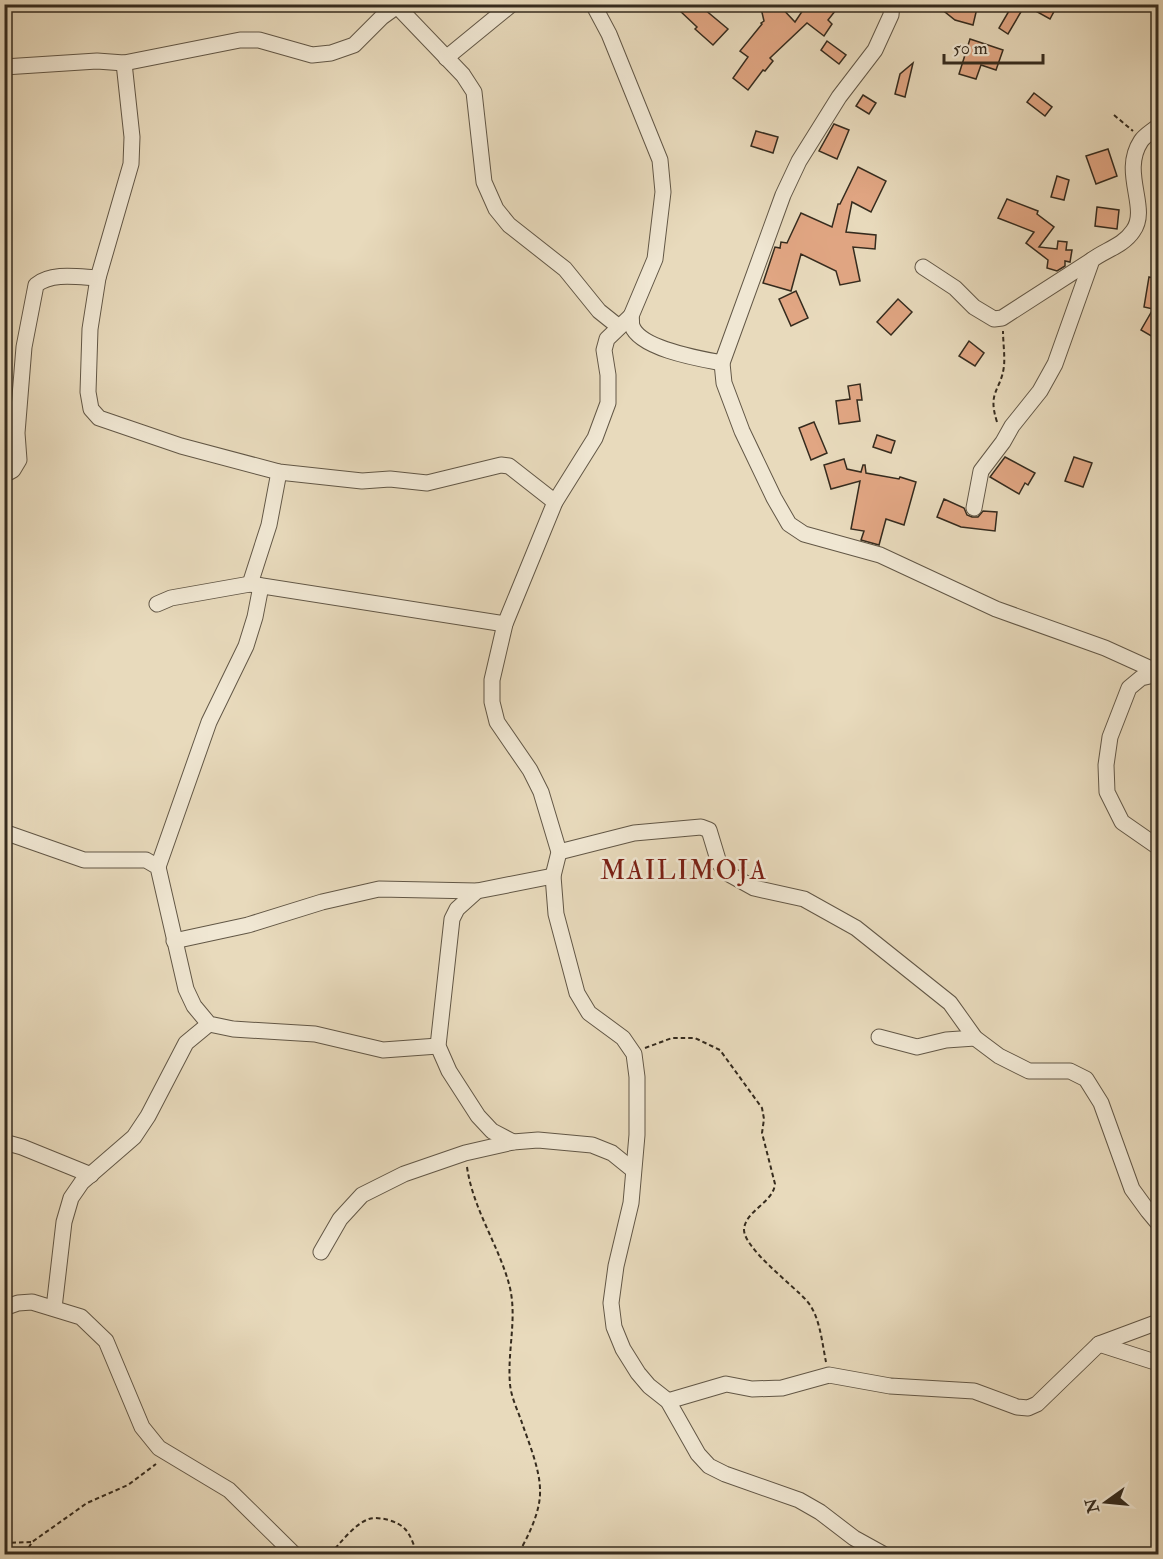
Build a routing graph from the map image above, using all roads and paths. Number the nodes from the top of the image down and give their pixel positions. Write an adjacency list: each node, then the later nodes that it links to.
1 (512, 4): 5 (street)
2 (593, 4): 15 (street)
3 (892, 4): 19 (street)
4 (397, 6): 5 (street); 6 (street)
5 (446, 58): 14 (street)
6 (124, 63): 7 (street); 13 (street)
7 (4, 67)
8 (1114, 115): 10 (path)
9 (1158, 126): 10 (street)
10 (1142, 139): 11 (street)
11 (1092, 260): 16 (street); 20 (street)
12 (923, 267): 16 (street)
13 (98, 278): 21 (street); 22 (street)
14 (599, 312): 17 (street); 18 (street)
15 (631, 316): 17 (street); 19 (street)
16 (1002, 318): 20 (path)
17 (619, 327): 18 (street)
18 (607, 339): 23 (street)
19 (722, 363): 28 (street)
20 (1004, 442): 24 (street)
21 (279, 472): 23 (street); 25 (street)
22 (4, 475)
23 (555, 502): 27 (street)
24 (974, 508)
25 (256, 585): 26 (street); 27 (street); 32 (street)
26 (157, 604)
27 (505, 624): 31 (street)
28 (1158, 673): 30 (street)
29 (4, 832): 32 (street)
30 (1158, 847)
31 (559, 852): 33 (street); 38 (street)
32 (158, 867): 35 (street)
33 (553, 876): 34 (street); 40 (street)
34 (477, 891): 35 (street); 39 (street)
35 (174, 941): 36 (street)
36 (209, 1024): 39 (street); 45 (street)
37 (879, 1038): 38 (street)
38 (975, 1038): 46 (street)
39 (438, 1046): 42 (street)
40 (634, 1054): 44 (street); 53 (path)
41 (4, 1142): 45 (street)
42 (513, 1142): 43 (street); 44 (street)
43 (465, 1153): 47 (street); 62 (path)
44 (633, 1170): 54 (street)
45 (91, 1175): 49 (street)
46 (1158, 1223)
47 (321, 1252)
48 (4, 1308): 49 (street)
49 (54, 1308): 55 (street)
50 (1158, 1322): 51 (street)
51 (1099, 1344): 52 (street); 53 (street)
52 (1158, 1362)
53 (829, 1375): 54 (street)
54 (668, 1401): 63 (street)
55 (168, 1455): 56 (path); 59 (street)
56 (32, 1542): 57 (path); 58 (path)
57 (4, 1543)
58 (25, 1554)
59 (294, 1554)
60 (330, 1554): 61 (path)
61 (417, 1554)
62 (518, 1554)
63 (883, 1554)

